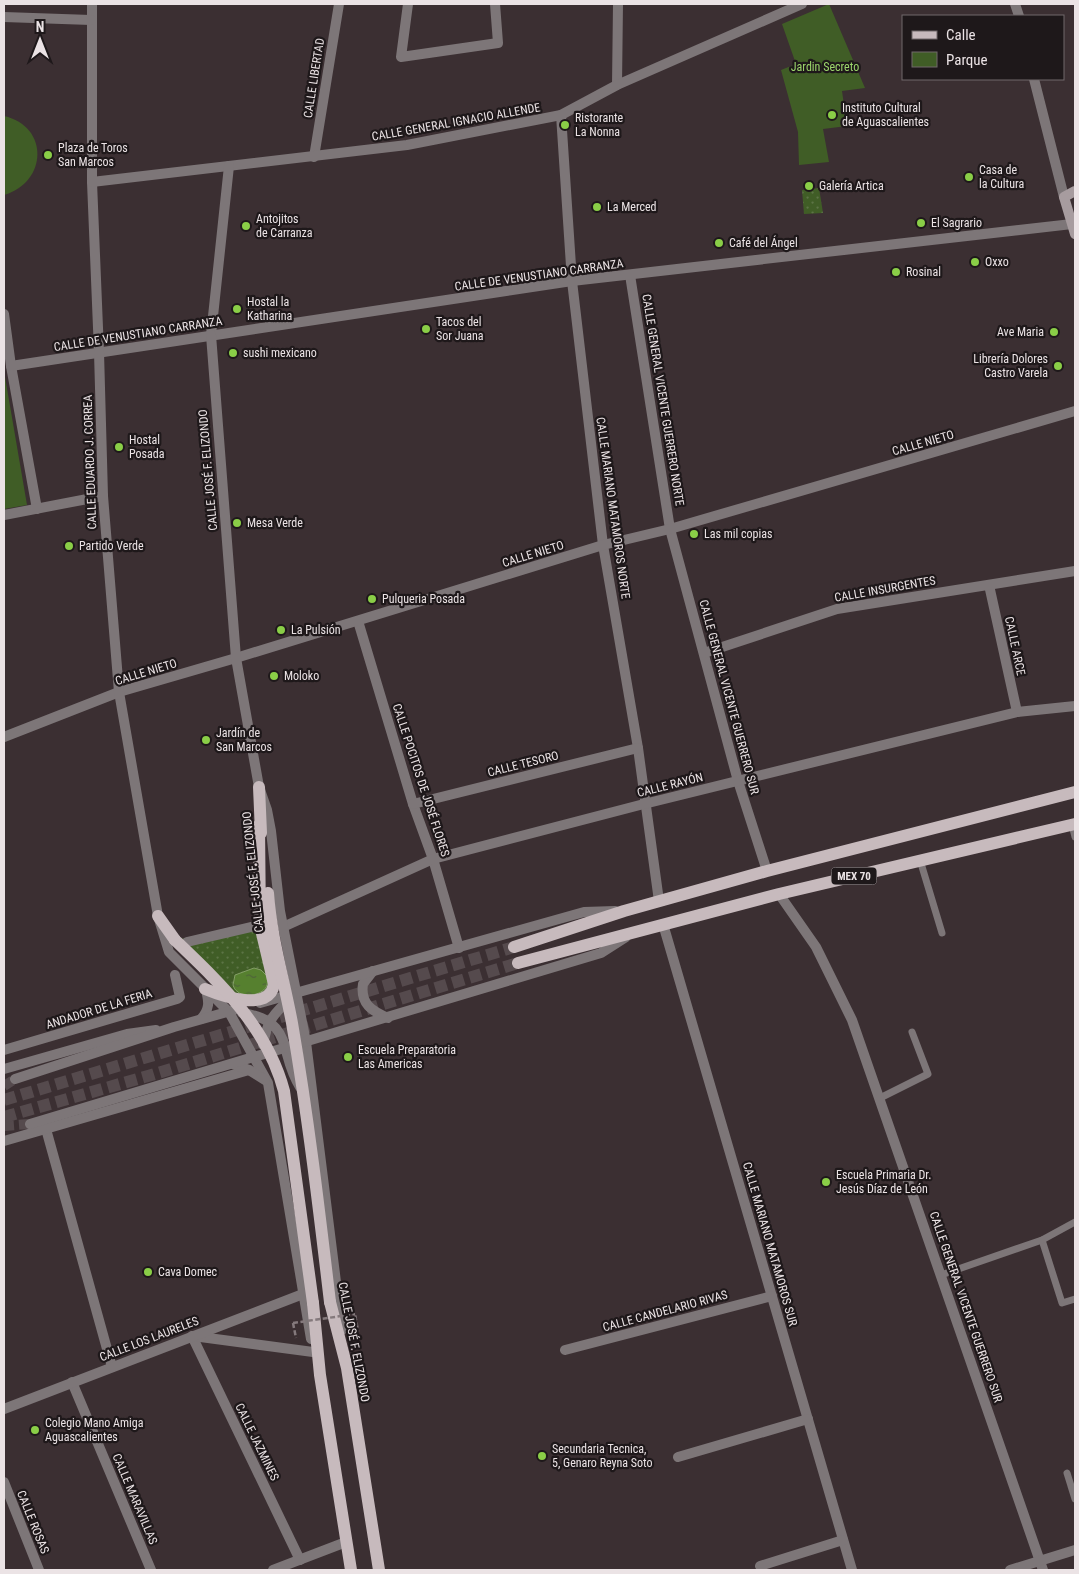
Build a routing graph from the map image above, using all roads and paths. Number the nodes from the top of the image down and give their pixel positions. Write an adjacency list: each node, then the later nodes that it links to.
1 (92, 4): 8 (street, CALLE EDUARDO J. CORREA)
2 (339, 4): 12 (street, CALLE LIBERTAD)
3 (408, 4): 4 (street)
4 (495, 4)
5 (618, 4): 10 (street)
6 (802, 4): 10 (street, CALLE GENERAL IGNACIO ALLENDE)
7 (4, 17): 8 (street)
8 (92, 20): 14 (street, CALLE EDUARDO J. CORREA)
9 (1034, 80): 16 (street)
10 (617, 85): 11 (street, CALLE GENERAL IGNACIO ALLENDE)
11 (561, 116): 12 (street, CALLE GENERAL IGNACIO ALLENDE); 19 (street, CALLE MARIANO MATAMOROS NORTE)
12 (314, 157): 13 (street, CALLE GENERAL IGNACIO ALLENDE)
13 (229, 166): 14 (street, CALLE GENERAL IGNACIO ALLENDE); 21 (street, CALLE JOSÉ F. ELIZONDO)
14 (92, 182): 22 (street, CALLE EDUARDO J. CORREA)
15 (1075, 191): 16 (main road)
16 (1064, 197): 17 (main road)
17 (1074, 229): 18 (street, CALLE DE VENUSTIANO CARRANZA)
18 (630, 274): 19 (street, CALLE DE VENUSTIANO CARRANZA); 28 (street, CALLE GENERAL VICENTE GUERRERO NORTE)
19 (572, 281): 21 (street, CALLE DE VENUSTIANO CARRANZA); 29 (street, CALLE MARIANO MATAMOROS NORTE)
20 (4, 314): 23 (street)
21 (211, 336): 22 (street, CALLE DE VENUSTIANO CARRANZA); 34 (street, CALLE JOSÉ F. ELIZONDO)
22 (99, 352): 23 (street, CALLE DE VENUSTIANO CARRANZA); 25 (street, CALLE EDUARDO J. CORREA)
23 (11, 366): 26 (street)
24 (1075, 412): 28 (street, CALLE NIETO)
25 (103, 496): 26 (street); 35 (street, CALLE EDUARDO J. CORREA)
26 (37, 509): 27 (street)
27 (4, 515)
28 (670, 529): 29 (street, CALLE NIETO); 33 (street, CALLE GENERAL VICENTE GUERRERO SUR)
29 (603, 545): 32 (street, CALLE NIETO); 39 (street, CALLE MARIANO MATAMOROS NORTE)
30 (1075, 571): 31 (street, CALLE INSURGENTES)
31 (989, 585): 33 (street, CALLE INSURGENTES); 37 (street, CALLE ARCE)
32 (358, 620): 34 (street, CALLE NIETO); 43 (street, CALLE POCITOS DE JOSÉ FLORES)
33 (704, 653): 40 (street, CALLE GENERAL VICENTE GUERRERO SUR)
34 (236, 658): 35 (street, CALLE NIETO); 41 (street, CALLE JOSÉ F. ELIZONDO)
35 (119, 692): 38 (street, CALLE NIETO); 53 (street, CALLE EDUARDO J. CORREA)
36 (1075, 706): 37 (street, CALLE RAYÓN)
37 (1017, 712): 40 (street, CALLE RAYÓN)
38 (4, 737)
39 (638, 748): 43 (street, CALLE TESORO); 44 (street, CALLE MARIANO MATAMOROS NORTE)
40 (738, 780): 44 (street, CALLE RAYÓN); 49 (street, CALLE GENERAL VICENTE GUERRERO SUR)
41 (260, 788): 45 (main road, CALLE JOSÉ F. ELIZONDO); 56 (street)
42 (1075, 792): 49 (main road, MEX 70)
43 (413, 804): 47 (street, CALLE POCITOS DE JOSÉ FLORES)
44 (645, 804): 47 (street, CALLE RAYÓN); 51 (street, CALLE MARIANO MATAMOROS NORTE)
45 (260, 825): 55 (main road); 99 (main road, CALLE JOSÉ F. ELIZONDO, bridge)
46 (1074, 828): 48 (main road, MEX 70)
47 (433, 859): 56 (street, CALLE RAYÓN); 60 (street, CALLE POCITOS DE JOSÉ FLORES)
48 (920, 860): 50 (main road, MEX 70); 58 (lane)
49 (767, 871): 51 (main road, MEX 70)
50 (779, 894): 54 (main road, MEX 70); 82 (street, CALLE GENERAL VICENTE GUERRERO SUR)
51 (659, 901): 52 (main road, MEX 70)
52 (624, 911): 60 (street, MEX 70); 61 (main road, MEX 70)
53 (158, 916): 59 (main road); 65 (street, CALLE EDUARDO J. CORREA)
54 (663, 924): 57 (main road, MEX 70); 91 (street, CALLE MARIANO MATAMOROS SUR)
55 (260, 925): 59 (street); 65 (main road)
56 (284, 928): 66 (street)
57 (633, 933): 62 (main road, MEX 70); 68 (street, MEX 70)
58 (942, 933)
59 (181, 941): 100 (main road, bridge)
60 (459, 948): 63 (street, MEX 70)
61 (514, 948)
62 (518, 963)
63 (374, 971): 66 (street, MEX 70); 68 (street)
64 (175, 975): 75 (street, ANDADOR DE LA FERIA)
65 (206, 989): 67 (street, CALLE EDUARDO J. CORREA); 69 (street)
66 (296, 993): 67 (street, MEX 70); 70 (street); 73 (street)
67 (229, 1012): 69 (street, MEX 70); 70 (street); 76 (street, CALLE EDUARDO J. CORREA)
68 (388, 1018): 73 (street, MEX 70)
69 (202, 1019): 71 (street, MEX 70)
70 (270, 1021): 74 (street); 76 (street)
71 (174, 1026): 78 (street); 80 (street, MEX 70)
72 (912, 1032): 82 (lane)
73 (306, 1042): 74 (street, MEX 70); 83 (street)
74 (286, 1049): 76 (street, MEX 70); 83 (street)
75 (4, 1050)
76 (258, 1056): 77 (street, MEX 70); 81 (street, CALLE EDUARDO J. CORREA)
77 (232, 1064): 79 (street); 84 (street, MEX 70)
78 (4, 1068)
79 (250, 1070): 81 (street); 85 (street)
80 (16, 1079)
81 (268, 1083): 90 (street, CALLE EDUARDO J. CORREA)
82 (880, 1098): 89 (street, CALLE GENERAL VICENTE GUERRERO SUR)
83 (315, 1112): 99 (street)
84 (30, 1124)
85 (46, 1129): 86 (street); 98 (street)
86 (4, 1141)
87 (1075, 1222): 88 (lane)
88 (1042, 1240): 89 (lane); 92 (lane)
89 (941, 1275): 112 (street, CALLE GENERAL VICENTE GUERRERO SUR)
90 (303, 1294): 94 (street, CALLE LOS LAURELES); 97 (street, CALLE EDUARDO J. CORREA)
91 (772, 1296): 96 (street, CALLE CANDELARIO RIVAS); 103 (street, CALLE MARIANO MATAMOROS SUR)
92 (1075, 1299)
93 (356, 1314): 95 (path, bridge)
94 (192, 1336): 97 (street); 98 (street, CALLE LOS LAURELES); 111 (street, CALLE JAZMINES)
95 (301, 1338)
96 (565, 1350)
97 (314, 1352): 100 (street, CALLE EDUARDO J. CORREA)
98 (112, 1367): 101 (street, CALLE LOS LAURELES)
99 (348, 1368): 118 (main road, CALLE JOSÉ F. ELIZONDO)
100 (320, 1375): 109 (main road)
101 (72, 1382): 102 (street, CALLE LOS LAURELES); 115 (street, CALLE MARAVILLAS)
102 (4, 1409)
103 (808, 1419): 104 (street); 108 (street, CALLE MARIANO MATAMOROS SUR)
104 (678, 1457)
105 (1067, 1473): 107 (lane)
106 (4, 1482): 114 (street, CALLE ROSAS)
107 (1075, 1499)
108 (843, 1540): 113 (street); 119 (street, CALLE MARIANO MATAMOROS SUR)
109 (346, 1542): 111 (street); 117 (main road)
110 (1075, 1550): 112 (street)
111 (300, 1560): 116 (street)
112 (1042, 1565): 120 (street)
113 (760, 1566)
114 (39, 1570)
115 (151, 1570)
116 (274, 1570)
117 (351, 1570)
118 (379, 1570)
119 (852, 1570)
120 (1010, 1570)

